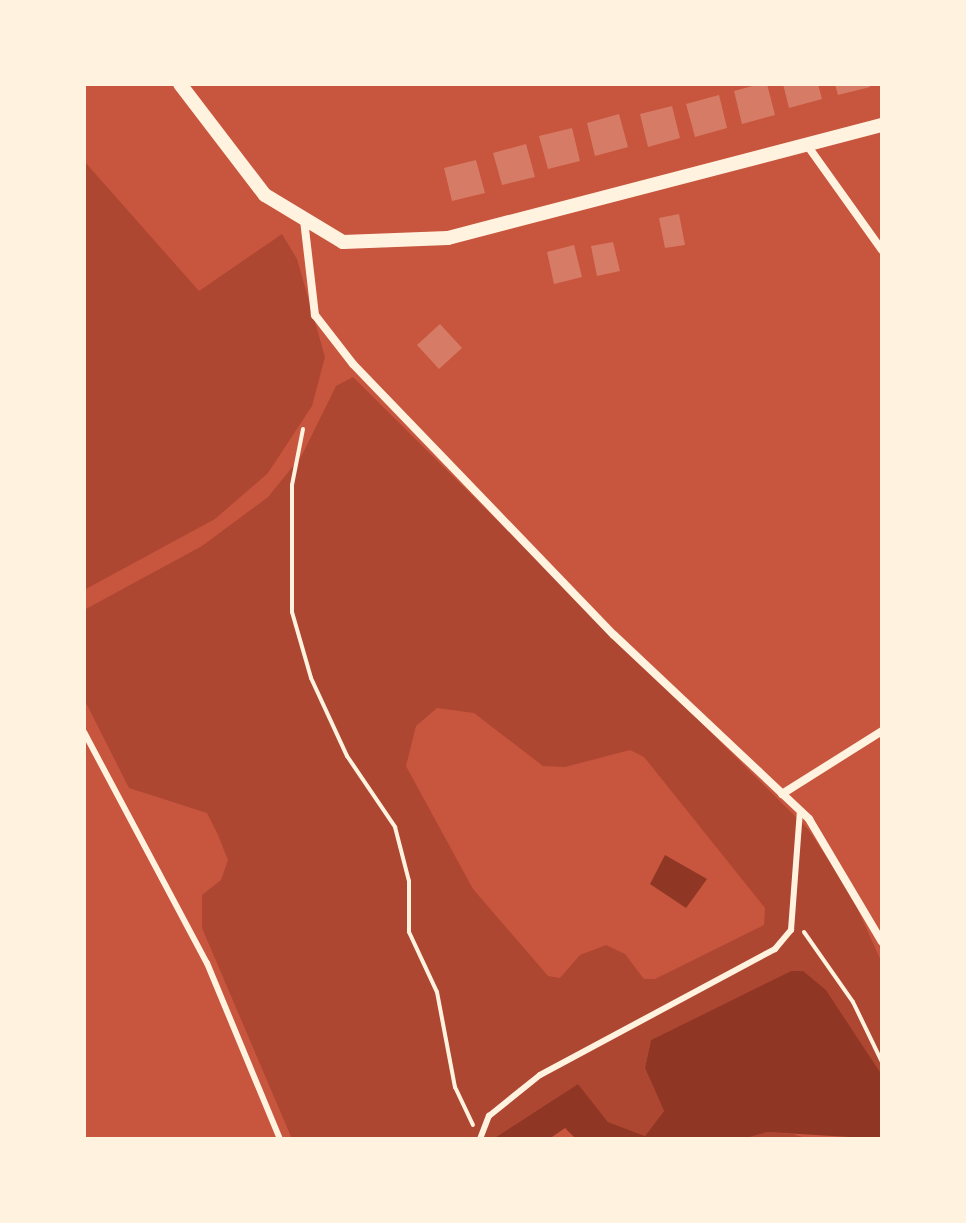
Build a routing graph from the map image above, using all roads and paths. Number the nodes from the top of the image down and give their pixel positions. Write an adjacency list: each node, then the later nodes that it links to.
1 (180, 84): 4 (street)
2 (882, 125): 3 (street)
3 (807, 145): 4 (street); 5 (street)
4 (304, 219): 9 (street)
5 (882, 250)
6 (303, 429): 14 (path)
7 (882, 731): 9 (street)
8 (84, 732): 15 (lane)
9 (782, 794): 10 (street)
10 (800, 811): 11 (lane); 12 (street)
11 (793, 912): 13 (path); 14 (lane)
12 (882, 942)
13 (882, 1062)
14 (480, 1136)
15 (280, 1139)

